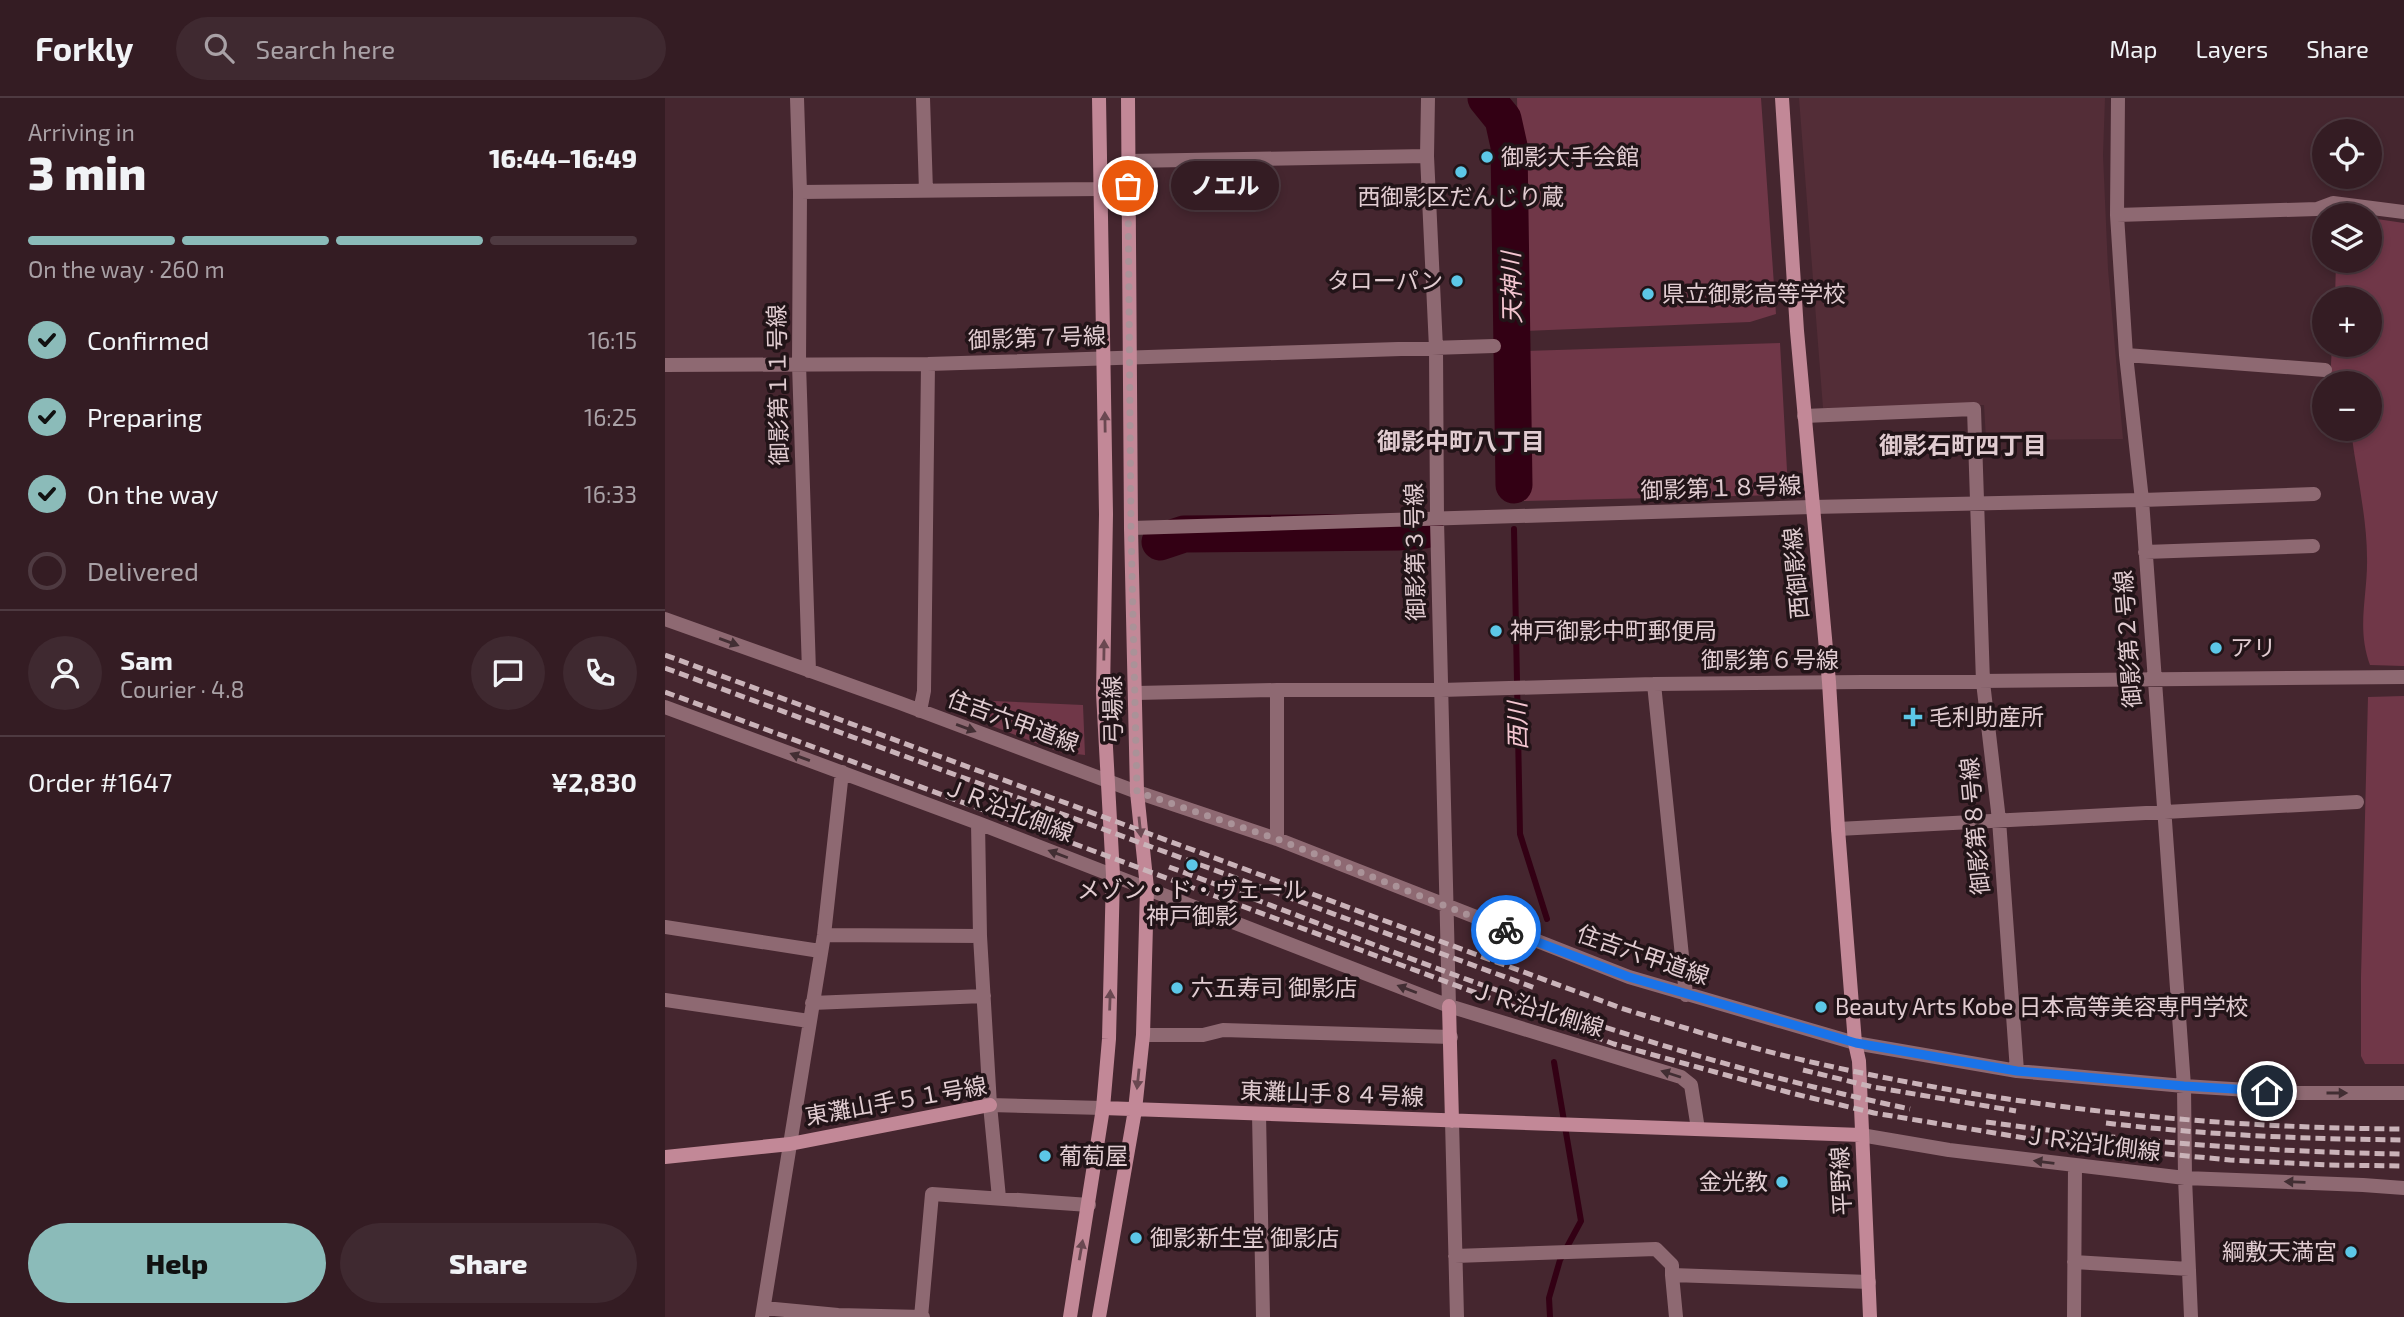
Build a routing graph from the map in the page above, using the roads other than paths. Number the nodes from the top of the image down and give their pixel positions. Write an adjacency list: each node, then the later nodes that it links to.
1 (797, 98): 13 (street, 御影第１１号線)
2 (923, 98): 12 (street)
3 (1098, 98): 11 (street, 弓場線)
4 (1128, 98): 9 (street, 弓場線)
5 (1427, 98): 8 (street, 御影第３号線)
6 (1782, 98): 25 (street, 西御影線)
7 (2118, 98): 15 (street, 御影第２号線)
8 (1427, 156): 9 (street); 17 (street, 御影第３号線)
9 (1129, 160): 10 (street, 弓場線)
10 (1128, 186): 11 (street); 20 (street, 弓場線)
11 (1101, 189): 12 (street); 19 (street, 弓場線)
12 (926, 191): 13 (street)
13 (800, 192): 22 (street, 御影第１１号線)
14 (2404, 212): 15 (street)
15 (2117, 215): 18 (street, 御影第２号線)
16 (1495, 346): 17 (street, 御影第７号線)
17 (1436, 348): 20 (street, 御影第７号線); 30 (street, 御影第３号線)
18 (2126, 355): 24 (street); 27 (street, 御影第２号線)
19 (1104, 358): 20 (street, 御影第７号線); 21 (street, 御影第７号線); 47 (street, 弓場線, one-way to 19)
20 (1130, 358): 31 (street, 弓場線)
21 (928, 363): 22 (street, 御影第７号線); 45 (street)
22 (799, 364): 23 (street, 御影第７号線); 35 (street, 御影第１１号線)
23 (665, 365)
24 (2325, 370)
25 (1804, 416): 28 (street, 御影第８号線); 29 (street, 西御影線)
26 (2314, 494): 27 (street, 御影第１８号線)
27 (2141, 500): 28 (street, 御影第１８号線); 33 (street, 御影第２号線)
28 (1978, 503): 29 (street, 御影第１８号線); 39 (street, 御影第８号線)
29 (1812, 507): 30 (street, 御影第１８号線); 38 (street, 西御影線)
30 (1437, 520): 31 (street, 御影第１８号線); 42 (street, 御影第３号線)
31 (1131, 528): 43 (street, 弓場線)
32 (2313, 546): 33 (street)
33 (2145, 552): 37 (street, 御影第２号線)
34 (665, 619): 35 (street, 住吉六甲道線, one-way to 35)
35 (809, 671): 45 (street, 住吉六甲道線)
36 (2404, 677): 37 (street, 御影第６号線)
37 (2154, 681): 39 (street, 御影第６号線); 50 (street, 御影第２号線)
38 (1829, 682): 39 (street, 御影第６号線); 40 (street, 御影第６号線); 53 (street, 西御影線)
39 (1983, 682): 51 (street, 御影第８号線)
40 (1654, 684): 42 (street, 御影第６号線); 62 (street)
41 (1277, 690): 42 (street, 御影第６号線); 43 (street, 御影第６号線); 54 (street)
42 (1441, 690): 57 (street, 御影第３号線)
43 (1136, 693): 48 (street, 弓場線)
44 (665, 707): 46 (street, ＪＲ沿北側線, one-way to 44)
45 (920, 711): 47 (street, 住吉六甲道線, one-way to 47)
46 (842, 772): 52 (street, ＪＲ沿北側線); 59 (street)
47 (1108, 780): 48 (street, 住吉六甲道線); 55 (street, 弓場線)
48 (1137, 792): 54 (street, 住吉六甲道線); 56 (street, 弓場線, one-way to 56)
49 (2357, 802): 50 (street)
50 (2163, 811): 51 (street); 72 (street, 御影第２号線)
51 (2000, 820): 53 (street); 71 (street, 御影第８号線)
52 (978, 823): 55 (street, ＪＲ沿北側線, one-way to 52); 60 (street)
53 (1838, 829): 70 (street, 西御影線)
54 (1277, 839): 57 (street, 住吉六甲道線)
55 (1113, 875): 56 (street, ＪＲ沿北側線); 75 (street, 弓場線, one-way to 55)
56 (1147, 888): 66 (street, ＪＲ沿北側線, one-way to 56); 68 (street, 弓場線)
57 (1447, 907): 62 (street, 住吉六甲道線); 66 (street, 御影第３号線)
58 (665, 927): 61 (street)
59 (824, 935): 60 (street); 61 (street)
60 (980, 936): 63 (street)
61 (820, 951): 65 (street)
62 (1686, 995): 70 (street, 住吉六甲道線)
63 (984, 996): 65 (street); 74 (street)
64 (665, 1000): 67 (street)
65 (812, 1003): 67 (street)
66 (1449, 1006): 69 (street); 79 (street, ＪＲ沿北側線, one-way to 66)
67 (809, 1021): 81 (street)
68 (1143, 1035): 69 (street); 76 (street, 弓場線, one-way to 76)
69 (1451, 1037): 78 (street)
70 (1856, 1043): 71 (street, 住吉六甲道線); 80 (street, 平野線)
71 (2017, 1071): 72 (street, 住吉六甲道線)
72 (2184, 1086): 73 (street, 住吉六甲道線, one-way to 73); 84 (street, 御影第２号線)
73 (2404, 1093)
74 (990, 1105): 75 (street, 東灘山手５１号線); 81 (street, 東灘山手５１号線); 86 (street)
75 (1103, 1108): 76 (street, 東灘山手８４号線); 87 (street, 弓場線)
76 (1135, 1110): 77 (street, 東灘山手８４号線); 97 (street, 弓場線)
77 (1259, 1114): 78 (street, 東灘山手８４号線); 98 (street)
78 (1452, 1121): 79 (street, 東灘山手８４号線); 88 (street)
79 (1698, 1129): 80 (street, ＪＲ沿北側線)
80 (1861, 1135): 83 (street, ＪＲ沿北側線, one-way to 80); 92 (street, 平野線)
81 (790, 1144): 82 (street); 93 (street, 東灘山手５１号線)
82 (665, 1157)
83 (2075, 1166): 84 (street, ＪＲ沿北側線); 89 (street)
84 (2185, 1178): 85 (street, ＪＲ沿北側線, one-way to 84); 90 (street, 御影第２号線)
85 (2404, 1188)
86 (999, 1198): 87 (street); 95 (street)
87 (1089, 1205): 96 (street, 弓場線, one-way to 87)
88 (1455, 1256): 91 (street); 99 (street)
89 (2074, 1262): 90 (street); 102 (street)
90 (2189, 1269): 103 (street, 御影第２号線)
91 (1672, 1275): 92 (street); 100 (street)
92 (1869, 1282): 101 (street, 平野線)
93 (763, 1313): 94 (street)
94 (878, 1317): 95 (street)
95 (922, 1317)
96 (1070, 1317)
97 (1099, 1317)
98 (1263, 1317)
99 (1457, 1317)
100 (1676, 1317)
101 (1870, 1317)
102 (2074, 1317)
103 (2192, 1317)

